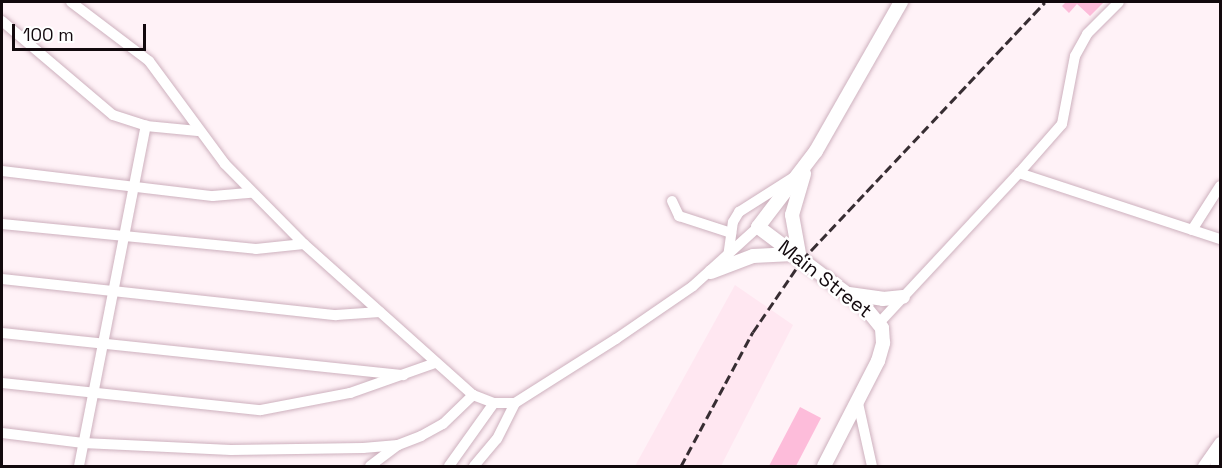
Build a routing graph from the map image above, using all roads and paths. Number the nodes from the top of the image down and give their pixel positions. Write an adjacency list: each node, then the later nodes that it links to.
1 (71, 2): 6 (street)
2 (901, 2): 7 (main road)
3 (1119, 2): 9 (street)
4 (2, 21): 5 (street)
5 (146, 126): 6 (street); 11 (street)
6 (198, 130): 12 (street)
7 (803, 170): 15 (main road); 17 (street); 21 (main road)
8 (2, 173): 11 (street)
9 (1019, 173): 16 (street); 27 (street)
10 (1221, 186): 16 (street)
11 (136, 188): 12 (street); 18 (street)
12 (251, 193): 20 (street)
13 (672, 201): 17 (street)
14 (2, 224): 18 (street)
15 (758, 227): 21 (main road, Main Street); 22 (street)
16 (1192, 230): 19 (street)
17 (731, 233): 22 (street)
18 (125, 237): 20 (street); 25 (street)
19 (1221, 239)
20 (304, 244): 28 (street)
21 (797, 256): 23 (main road); 26 (main road, Main Street)
22 (728, 258): 23 (street)
23 (711, 272): 37 (street)
24 (2, 279): 25 (street)
25 (115, 290): 28 (street); 31 (street)
26 (847, 294): 27 (main road); 29 (main road, Main Street)
27 (903, 297): 29 (street)
28 (380, 312): 32 (street)
29 (880, 322): 38 (main road, Main Street)
30 (2, 333): 31 (street)
31 (102, 345): 33 (street); 35 (street)
32 (435, 363): 33 (street); 36 (street)
33 (407, 376): 35 (street)
34 (2, 382): 35 (street)
35 (91, 393): 42 (street)
36 (473, 395): 39 (street); 43 (street)
37 (515, 403): 39 (street); 48 (street)
38 (858, 403): 49 (main road, Main Street); 50 (street)
39 (494, 404): 47 (street)
40 (2, 433): 42 (street)
41 (1221, 442): 51 (street)
42 (83, 443): 43 (street); 45 (street)
43 (398, 445): 46 (street)
44 (1221, 453): 52 (street)
45 (80, 466)
46 (370, 466)
47 (449, 466)
48 (474, 466)
49 (824, 466)
50 (872, 466)
51 (1203, 466)
52 (1215, 466)

